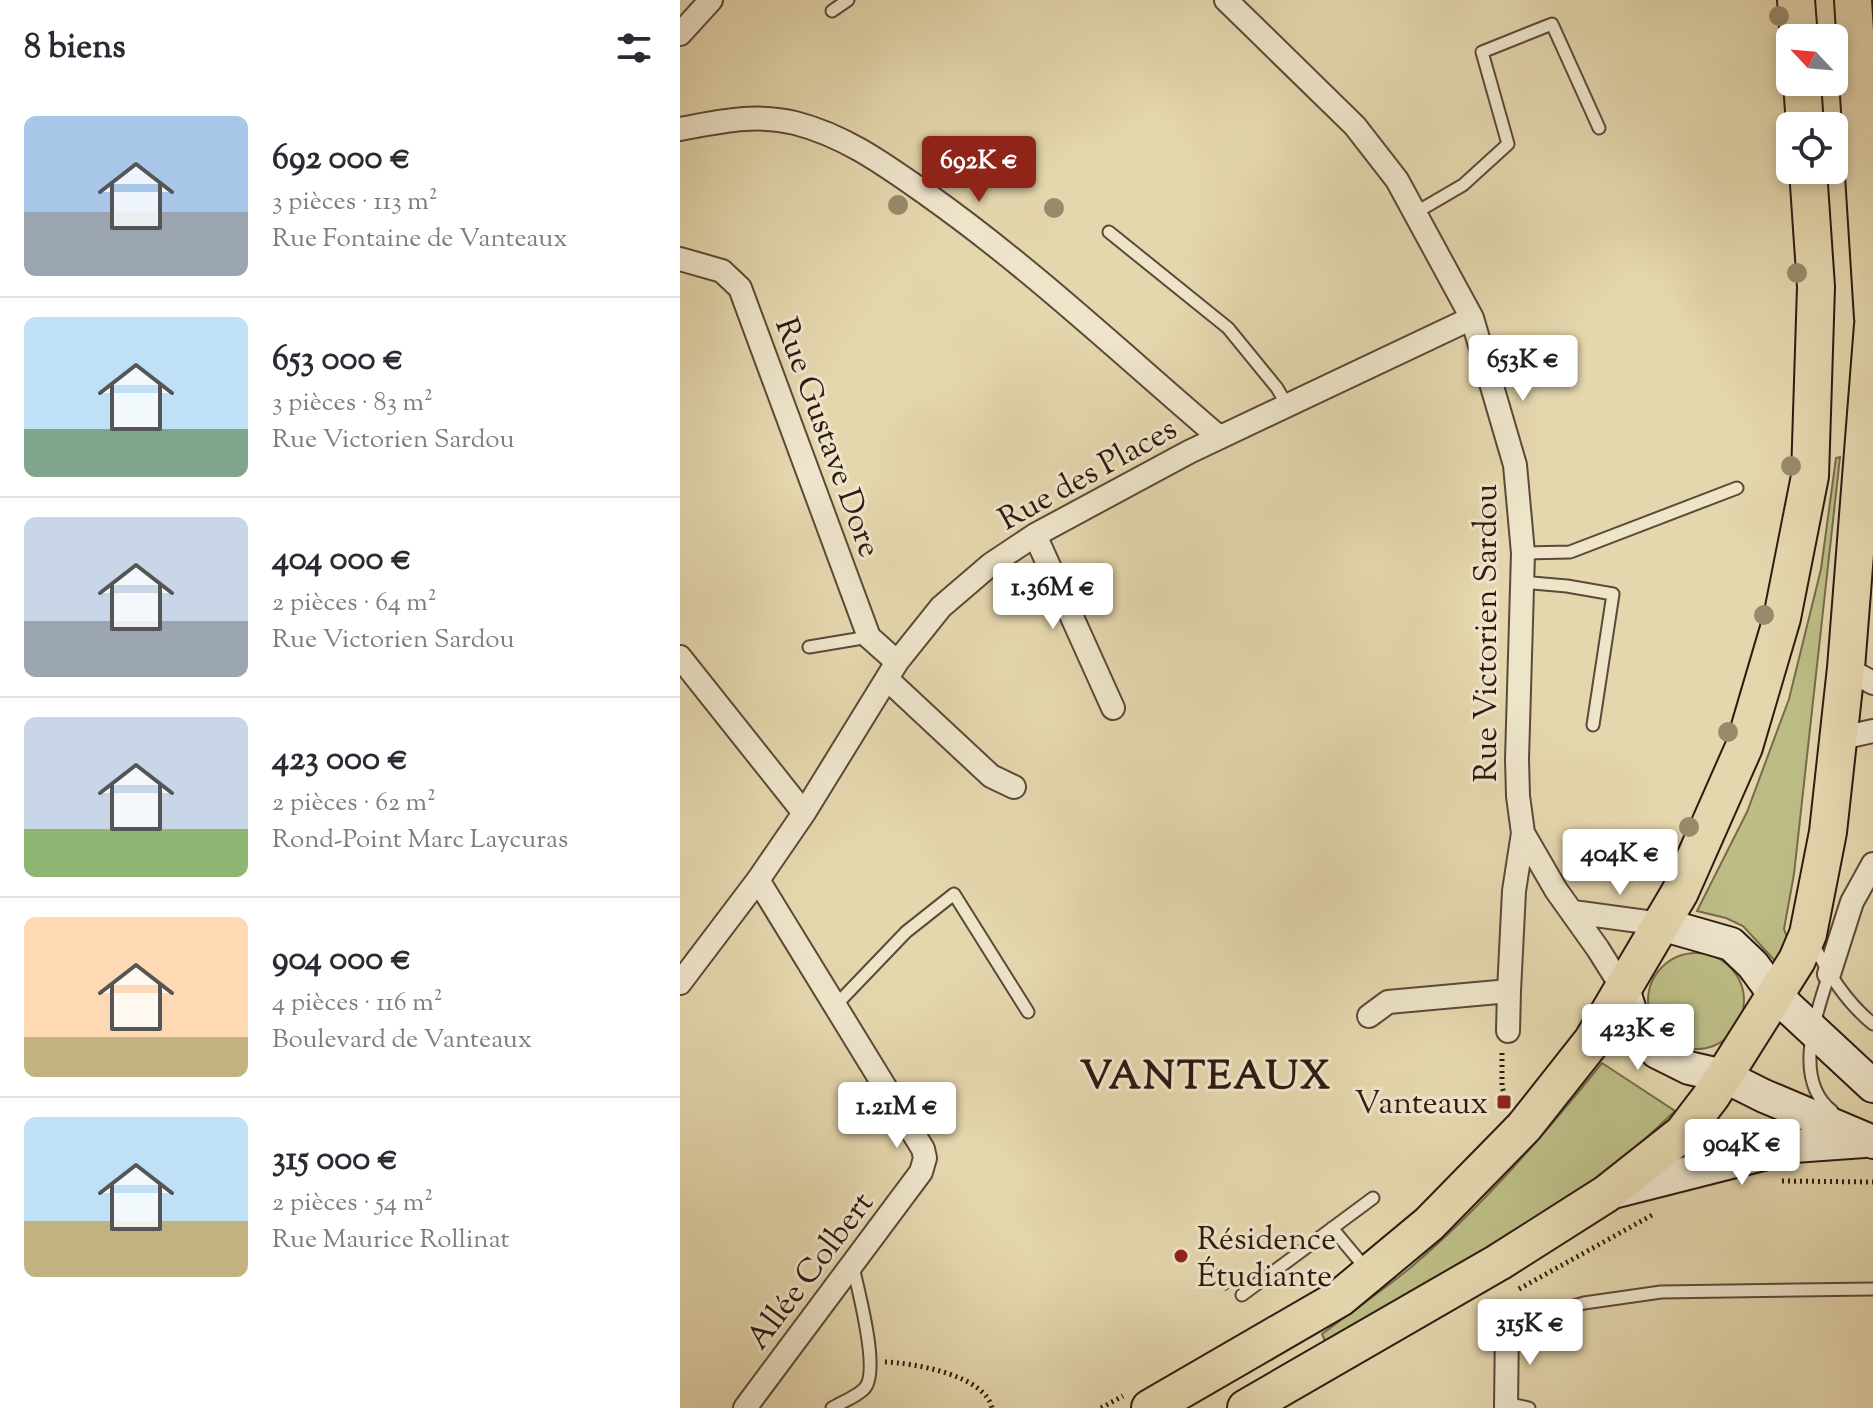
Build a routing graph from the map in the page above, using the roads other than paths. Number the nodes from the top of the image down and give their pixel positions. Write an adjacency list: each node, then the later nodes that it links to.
1 (711, 0): 8 (street)
2 (848, 0): 6 (lane)
3 (1226, 0): 12 (street, Rue Victorien Sardou)
4 (1796, 0): 7 (main road)
5 (1853, 0): 16 (main road)
6 (832, 11)
7 (1798, 24)
8 (680, 34)
9 (1599, 128): 12 (lane)
10 (680, 129): 19 (street)
11 (1809, 184): 39 (main road)
12 (1415, 213): 15 (street, Rue Victorien Sardou)
13 (1109, 232): 18 (lane)
14 (680, 259): 24 (street, Rue Gustave Dore)
15 (1472, 318): 18 (street, Rue des Places); 22 (street, Rue Victorien Sardou)
16 (1873, 318)
17 (1873, 325): 28 (main road)
18 (1287, 405): 19 (street, Rue des Places)
19 (1219, 437): 21 (street, Rue des Places)
20 (1737, 488): 22 (lane)
21 (1035, 535): 27 (street, Rue des Places); 29 (street)
22 (1523, 553): 23 (street, Rue Victorien Sardou)
23 (1520, 582): 30 (lane); 35 (street, Rue Victorien Sardou)
24 (869, 637): 25 (lane); 27 (street, Rue Gustave Dore)
25 (809, 647)
26 (680, 657): 34 (street)
27 (892, 670): 33 (street, Rue Gustave Dore); 34 (street, Rue des Places)
28 (1860, 676): 32 (main road)
29 (1113, 708)
30 (1593, 725)
31 (1873, 731): 32 (street)
32 (1837, 739): 40 (main road)
33 (1014, 787)
34 (804, 813): 37 (street, Rue des Places)
35 (1523, 833): 38 (street, Rue Victorien Sardou); 44 (street)
36 (1873, 864): 41 (street)
37 (758, 880): 42 (street, Rue des Places); 46 (street, Allée Colbert)
38 (1573, 912): 39 (street); 43 (street, Rue Victorien Sardou)
39 (1661, 924): 43 (main road); 45 (main road)
40 (1808, 934): 41 (lane); 45 (main road)
41 (1829, 974): 49 (lane); 50 (lane)
42 (680, 983)
43 (1623, 989): 52 (main road); 59 (main road)
44 (1509, 991): 48 (street); 51 (street)
45 (1775, 995): 50 (main road); 52 (main road)
46 (836, 1005): 47 (lane); 58 (street, Allée Colbert)
47 (1028, 1012)
48 (1369, 1016)
49 (1873, 1024)
50 (1813, 1029): 53 (main road); 54 (lane)
51 (1508, 1031)
52 (1724, 1076): 54 (main road); 55 (main road)
53 (1873, 1086)
54 (1871, 1141): 55 (main road)
55 (1606, 1194): 67 (main road)
56 (1373, 1198): 57 (lane)
57 (1332, 1228): 59 (lane); 61 (lane)
58 (853, 1265): 64 (street, Allée Colbert); 65 (lane)
59 (1370, 1274): 66 (main road)
60 (1873, 1289): 62 (lane)
61 (1242, 1295)
62 (1507, 1326): 63 (street)
63 (1514, 1406)
64 (745, 1408)
65 (832, 1408)
66 (1150, 1408)
67 (1246, 1408)

